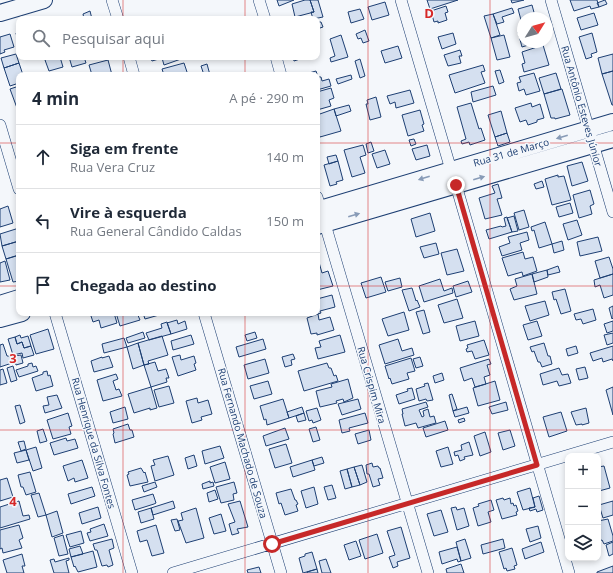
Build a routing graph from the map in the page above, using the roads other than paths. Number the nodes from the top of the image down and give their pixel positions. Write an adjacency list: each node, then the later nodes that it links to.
1 (44, 0): 6 (main road)
2 (112, 0): 7 (street)
3 (259, 0): 8 (street)
4 (401, 0): 17 (street)
5 (551, 0): 15 (street, Rua Antônio Esteves Júnior)
6 (0, 13)
7 (117, 16)
8 (264, 16)
9 (130, 60): 11 (street)
10 (277, 60): 12 (street)
11 (133, 72)
12 (280, 72)
13 (613, 122): 15 (main road, Rua 31 de Março)
14 (0, 125): 18 (street)
15 (591, 137): 16 (main road, Rua 31 de Março); 17 (main road, Rua 31 de Março); 19 (street, Rua Antônio Esteves Júnior)
16 (613, 139)
17 (453, 178): 20 (main road, Rua 31 de Março); 29 (street)
18 (16, 179)
19 (613, 212)
20 (320, 213)
21 (320, 216): 30 (street, Rua Crispim Mira)
22 (16, 299): 23 (main road)
23 (0, 304)
24 (16, 315): 27 (main road)
25 (56, 316): 32 (street, Rua Henrique da Silva Fontes)
26 (205, 316): 31 (street, Rua Fernando Machado de Souza)
27 (0, 319)
28 (613, 442): 29 (street)
29 (537, 465): 30 (street); 36 (street)
30 (407, 504): 31 (street); 35 (street, Rua Crispim Mira)
31 (272, 544): 33 (street); 34 (street, Rua Fernando Machado de Souza)
32 (132, 573)
33 (173, 573)
34 (281, 573)
35 (428, 573)
36 (569, 573)

